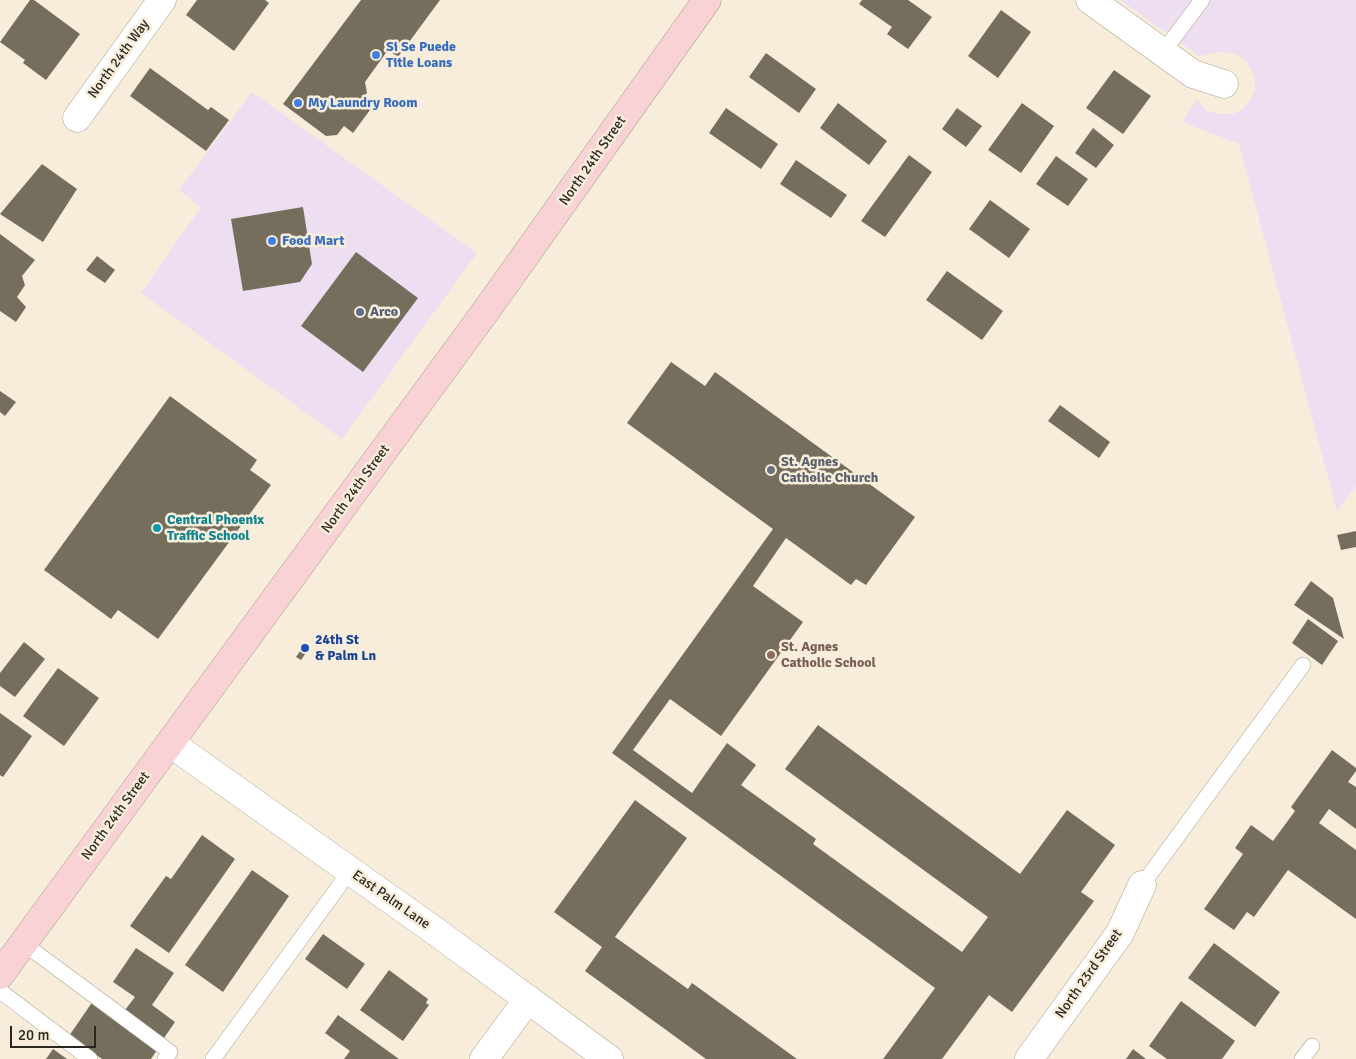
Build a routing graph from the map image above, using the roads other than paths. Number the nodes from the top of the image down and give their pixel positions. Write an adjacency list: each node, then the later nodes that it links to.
1 (162, 0): 7 (street, North 24th Way)
2 (707, 0): 9 (main road, North 24th Street)
3 (1090, 0): 5 (street)
4 (1202, 0): 5 (lane)
5 (1163, 52): 6 (street)
6 (1224, 84)
7 (77, 118)
8 (1303, 665): 11 (lane)
9 (170, 743): 10 (street, East Palm Lane); 12 (main road, North 24th Street)
10 (350, 871): 15 (street, East Palm Lane); 19 (lane)
11 (1142, 885): 22 (street, North 23rd Street)
12 (23, 943): 13 (main road, North 24th Street); 18 (lane)
13 (0, 975)
14 (0, 992): 17 (lane)
15 (528, 999): 20 (street); 21 (street, East Palm Lane)
16 (1312, 1046): 23 (lane)
17 (90, 1059)
18 (165, 1059)
19 (212, 1059)
20 (484, 1059)
21 (609, 1059)
22 (1029, 1059)
23 (1302, 1059)

